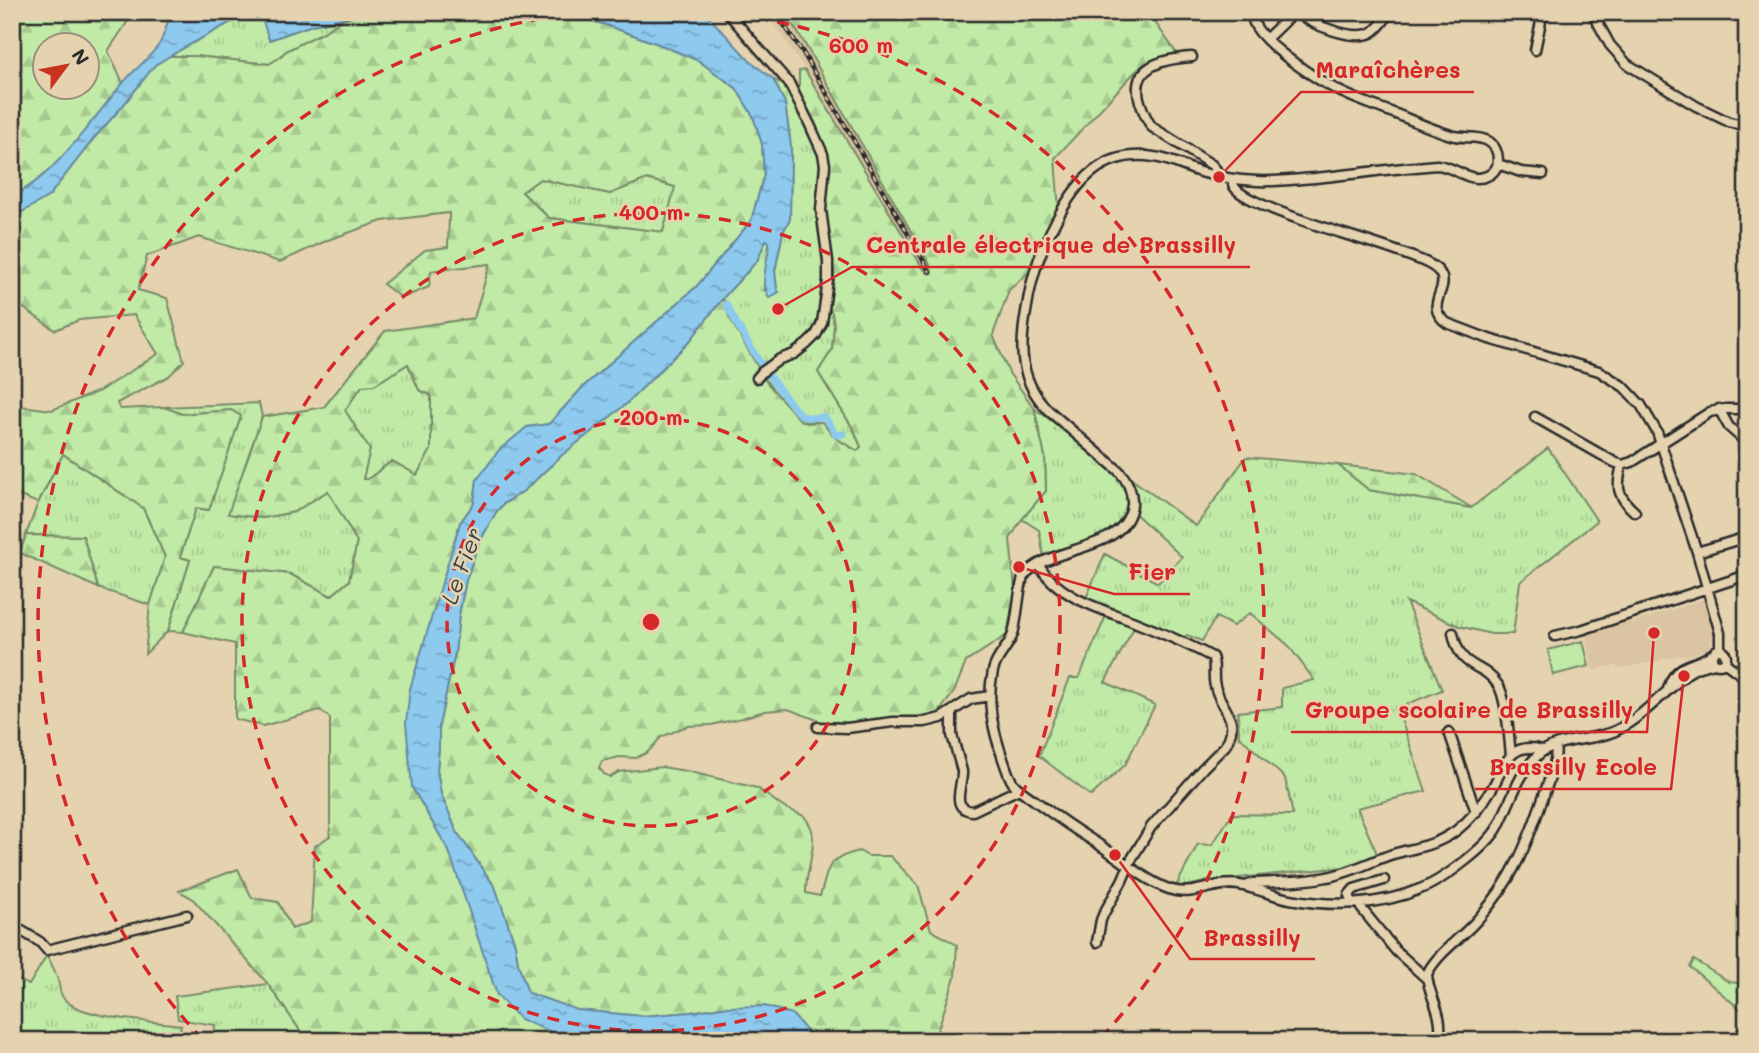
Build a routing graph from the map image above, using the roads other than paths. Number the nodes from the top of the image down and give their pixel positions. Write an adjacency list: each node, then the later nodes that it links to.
1 (727, 12): 15 (street)
2 (1250, 12): 7 (street)
3 (1295, 12): 4 (street); 7 (street)
4 (1390, 12)
5 (1543, 12): 8 (street)
6 (1592, 12): 10 (street)
7 (1266, 39): 11 (street)
8 (1535, 50)
9 (1192, 57): 13 (street)
10 (1747, 126)
11 (1498, 164): 12 (street); 14 (street)
12 (1543, 174)
13 (1219, 177): 14 (street); 25 (street)
14 (1233, 179): 19 (street)
15 (762, 373)
16 (1719, 409): 17 (street); 19 (street); 20 (street)
17 (1747, 409)
18 (1535, 417): 21 (street)
19 (1661, 443): 21 (street); 24 (street)
20 (1747, 443)
21 (1622, 465): 22 (street)
22 (1635, 512)
23 (1747, 537): 24 (street)
24 (1697, 552): 27 (street)
25 (1040, 565): 32 (street); 41 (street)
26 (1747, 575): 27 (street)
27 (1708, 589): 29 (street); 30 (street)
28 (1453, 634): 38 (street)
29 (1555, 636)
30 (1718, 657): 31 (street); 36 (street)
31 (1747, 679)
32 (990, 696): 33 (street); 39 (street)
33 (952, 711): 34 (street); 39 (street)
34 (818, 727)
35 (1449, 732): 40 (street)
36 (1555, 745): 37 (street); 48 (street)
37 (1543, 750): 38 (street); 44 (street)
38 (1511, 755): 40 (street)
39 (1019, 789): 41 (street)
40 (1476, 812): 43 (street)
41 (1128, 865): 43 (street); 47 (street)
42 (1384, 880): 44 (street)
43 (1245, 886): 44 (street)
44 (1356, 903): 48 (street)
45 (187, 915): 46 (street)
46 (12, 925)
47 (1097, 942)
48 (1426, 978): 49 (street)
49 (1439, 1041)

